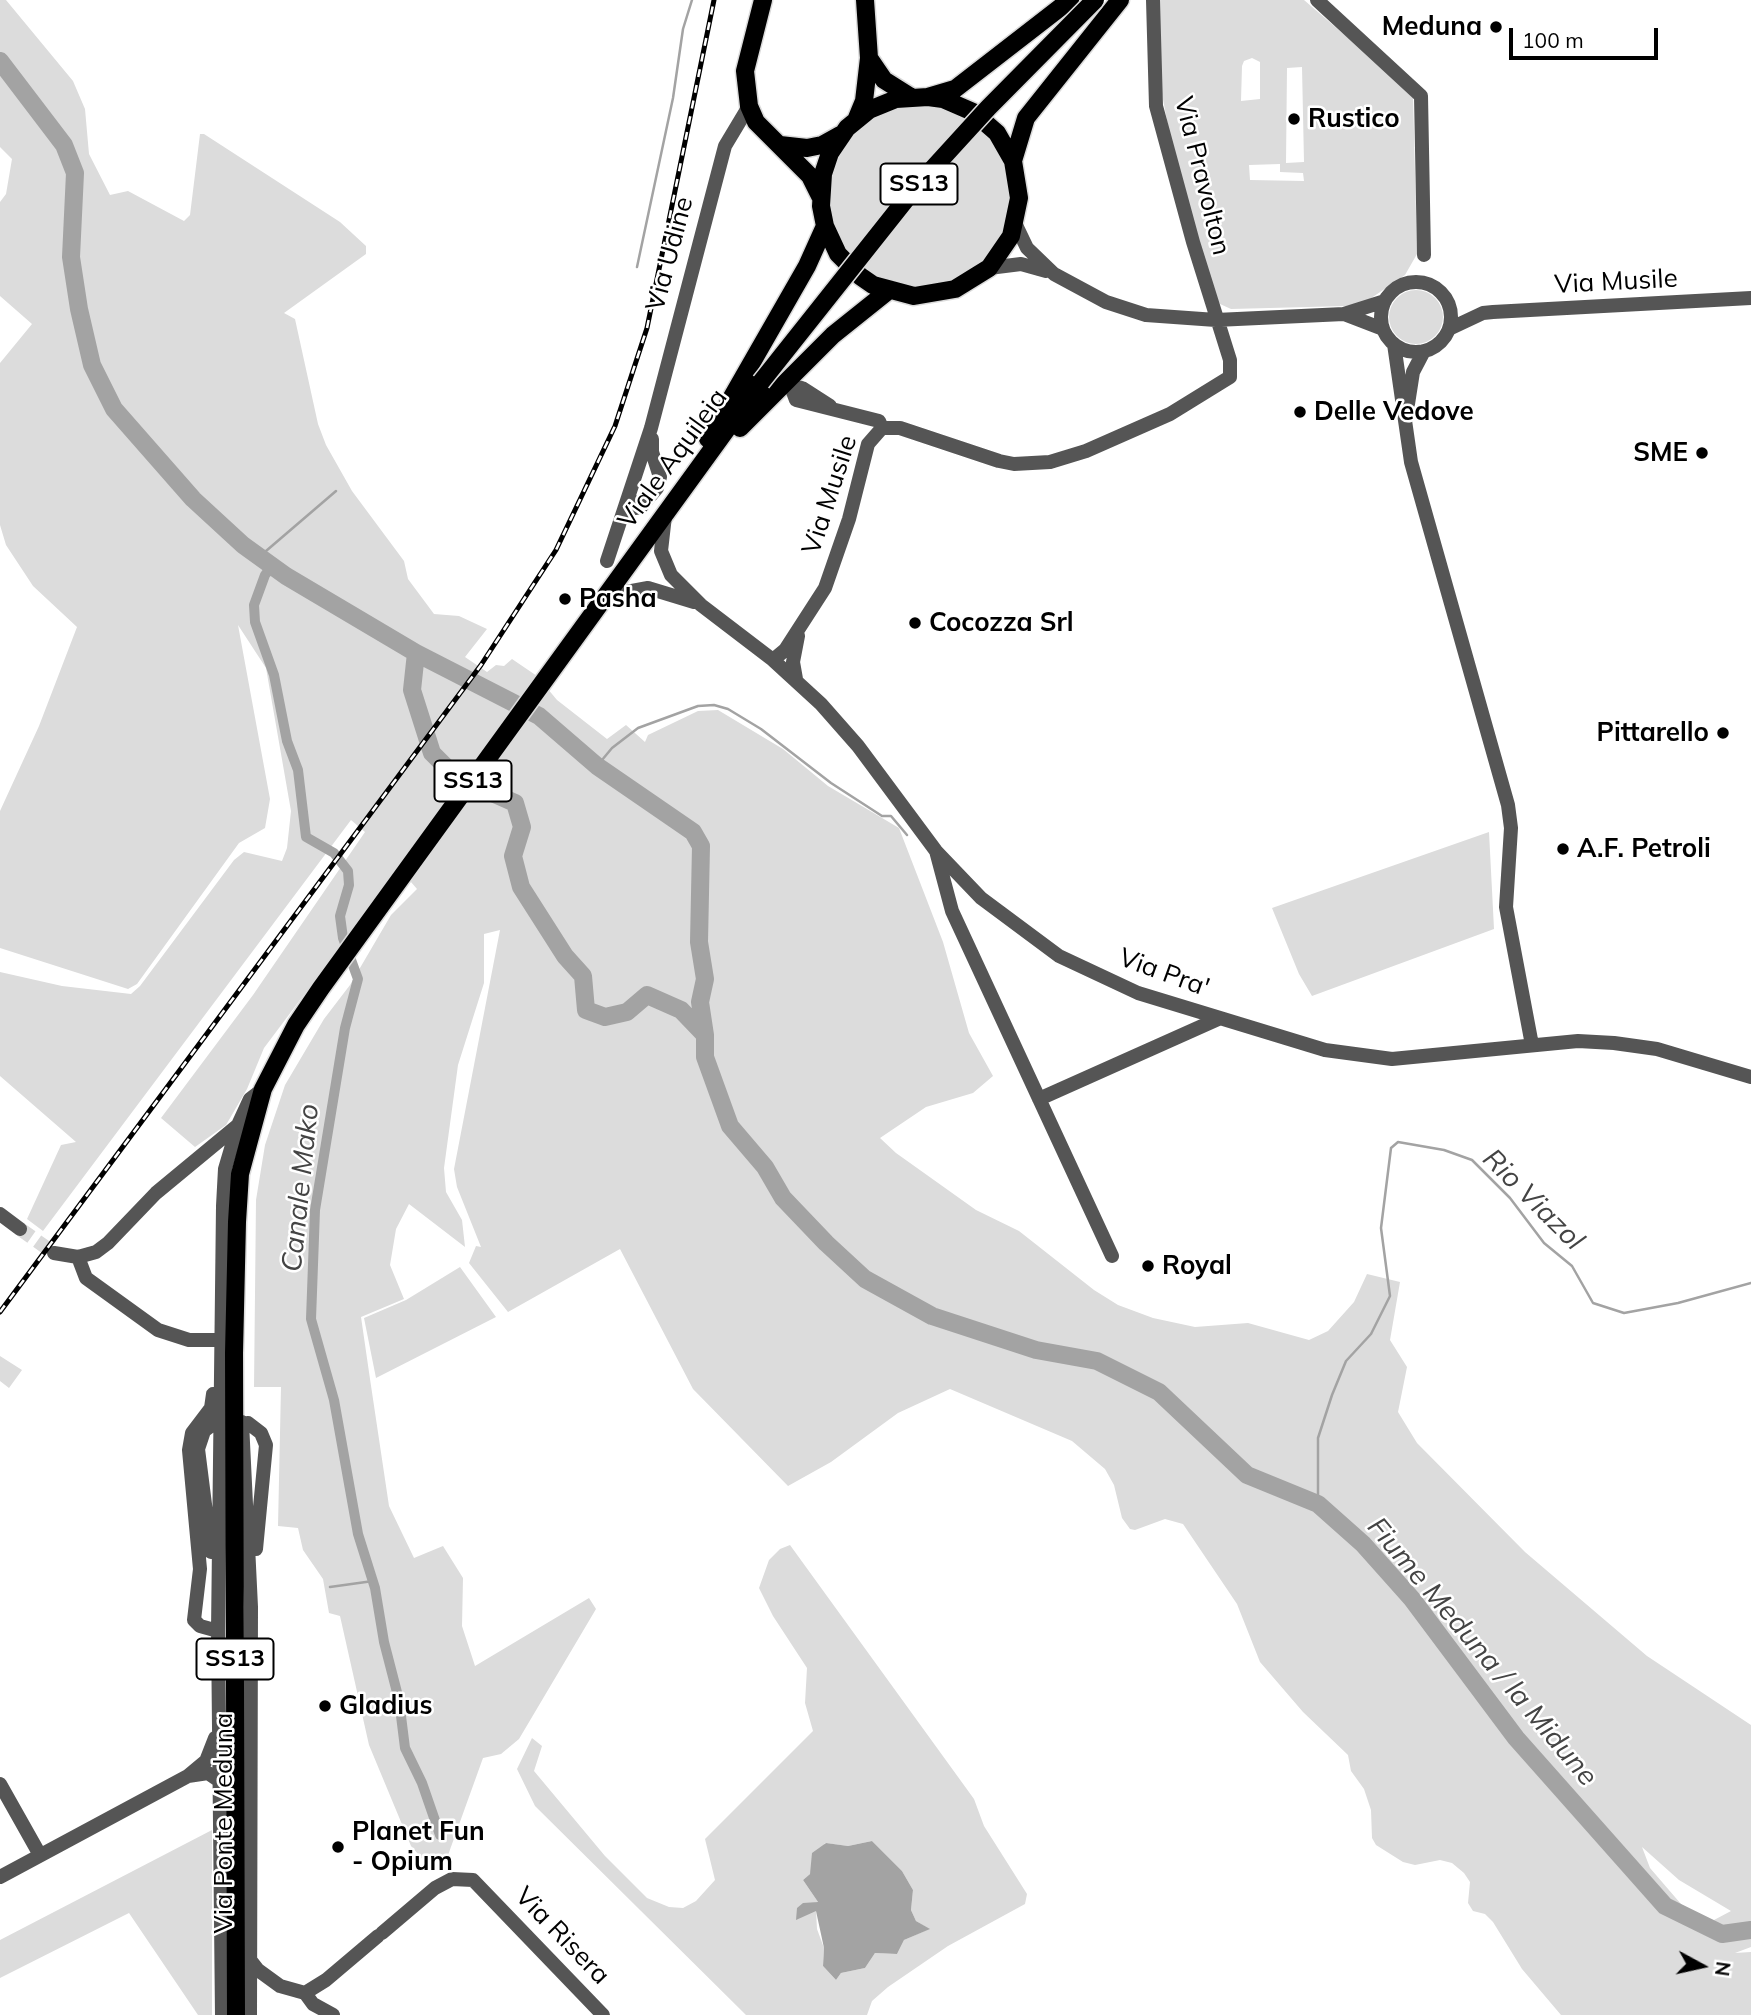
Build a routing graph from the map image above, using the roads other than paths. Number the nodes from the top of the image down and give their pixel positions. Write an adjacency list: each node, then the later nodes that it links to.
1 (763, 0): 10 (main road)
2 (865, 0): 8 (main road)
3 (1070, 0): 9 (main road)
4 (1095, 0): 39 (main road, Viale Aquileia / SS13, bridge)
5 (1120, 0): 16 (main road)
6 (1153, 0): 29 (street, Via Pravolton)
7 (1317, 0): 20 (street)
8 (869, 58): 9 (main road); 11 (main road)
9 (919, 97): 11 (main road); 16 (main road)
10 (749, 107): 12 (main road); 13 (street, Via Udine)
11 (857, 118): 14 (main road)
12 (761, 128): 13 (street); 15 (main road)
13 (734, 129): 34 (street, Via Udine)
14 (842, 134): 15 (main road); 17 (main road)
15 (780, 145): 17 (main road)
16 (1013, 161): 18 (main road)
17 (820, 196): 19 (main road)
18 (1015, 223): 21 (main road); 22 (street)
19 (825, 226): 23 (main road); 39 (main road)
20 (1424, 255)
21 (989, 268): 22 (street); 23 (main road)
22 (1054, 274): 29 (street)
23 (888, 291): 39 (main road)
24 (1751, 298): 27 (street, Via Musile)
25 (1385, 301): 26 (street); 28 (street); 30 (street)
26 (1448, 303): 27 (street); 31 (street)
27 (1483, 313): 31 (street)
28 (1344, 314): 29 (street); 30 (street)
29 (1216, 320): 37 (street, Via Musile)
30 (1383, 329): 32 (street)
31 (1448, 329): 33 (street)
32 (1394, 344): 33 (street); 36 (street)
33 (1424, 351): 36 (street)
34 (660, 395): 38 (street, Via Udine); 38 (street, Via Udine)
35 (830, 406): 37 (street)
36 (1405, 415): 49 (street)
37 (882, 428): 43 (street, Via Musile)
38 (629, 498): 40 (street, Via Udine)
39 (666, 512): 41 (main road, Viale Aquileia / SS13); 42 (street, Via Pra')
40 (607, 561)
41 (605, 600): 42 (street, Via Pra'); 47 (main road, Viale Aquileia / SS13)
42 (701, 605): 44 (street, Via Pra')
43 (804, 621): 44 (street, Via Musile); 45 (street)
44 (774, 660): 45 (street, Via Pra')
45 (796, 679): 46 (street, Via Pra')
46 (936, 851): 48 (street, Via Pra'); 52 (street)
47 (402, 877): 51 (main road, Via Ponte Meduna / SS13)
48 (1218, 1018): 49 (street, Via Pra'); 52 (street)
49 (1532, 1045): 50 (street, Via Pra')
50 (1751, 1077)
51 (263, 1089): 53 (street, Via Ponte Meduna); 61 (main road, Via Ponte Meduna / SS13)
52 (1039, 1098): 59 (street)
53 (238, 1125): 54 (street); 55 (street, Via Ponte Meduna)
54 (195, 1163): 55 (street); 60 (street)
55 (225, 1169): 61 (street, Via Ponte Meduna)
56 (0, 1214): 57 (street)
57 (20, 1229)
58 (54, 1253): 60 (street)
59 (1112, 1256)
60 (78, 1257): 61 (street)
61 (222, 1344): 64 (street, Via Ponte Meduna); 65 (street, Via Ponte Meduna); 66 (street, Via Ponte Meduna); 73 (main road, Via Ponte Meduna / SS13)
62 (216, 1422): 65 (street, Via Ponte Meduna)
63 (248, 1423): 64 (street)
64 (251, 1606): 73 (street, Via Ponte Meduna)
65 (218, 1609): 66 (street, Via Ponte Meduna)
66 (218, 1631): 67 (street, Via Ponte Meduna)
67 (220, 1712): 68 (street, Via Ponte Meduna); 69 (street, Via Ponte Meduna)
68 (188, 1776): 69 (street, Via Ponte Meduna); 71 (street, Via Ponte Meduna)
69 (220, 1782): 77 (street, Via Ponte Meduna)
70 (0, 1784): 71 (street)
71 (40, 1855): 72 (street, Via Ponte Meduna)
72 (0, 1877)
73 (243, 1963): 74 (street); 76 (street, Via Ponte Meduna); 78 (main road, SS13)
74 (280, 1986): 75 (street); 76 (street)
75 (305, 1993): 79 (street); 80 (street, Via Risera)
76 (250, 2005)
77 (222, 2015)
78 (236, 2015)
79 (333, 2015)
80 (603, 2015)

